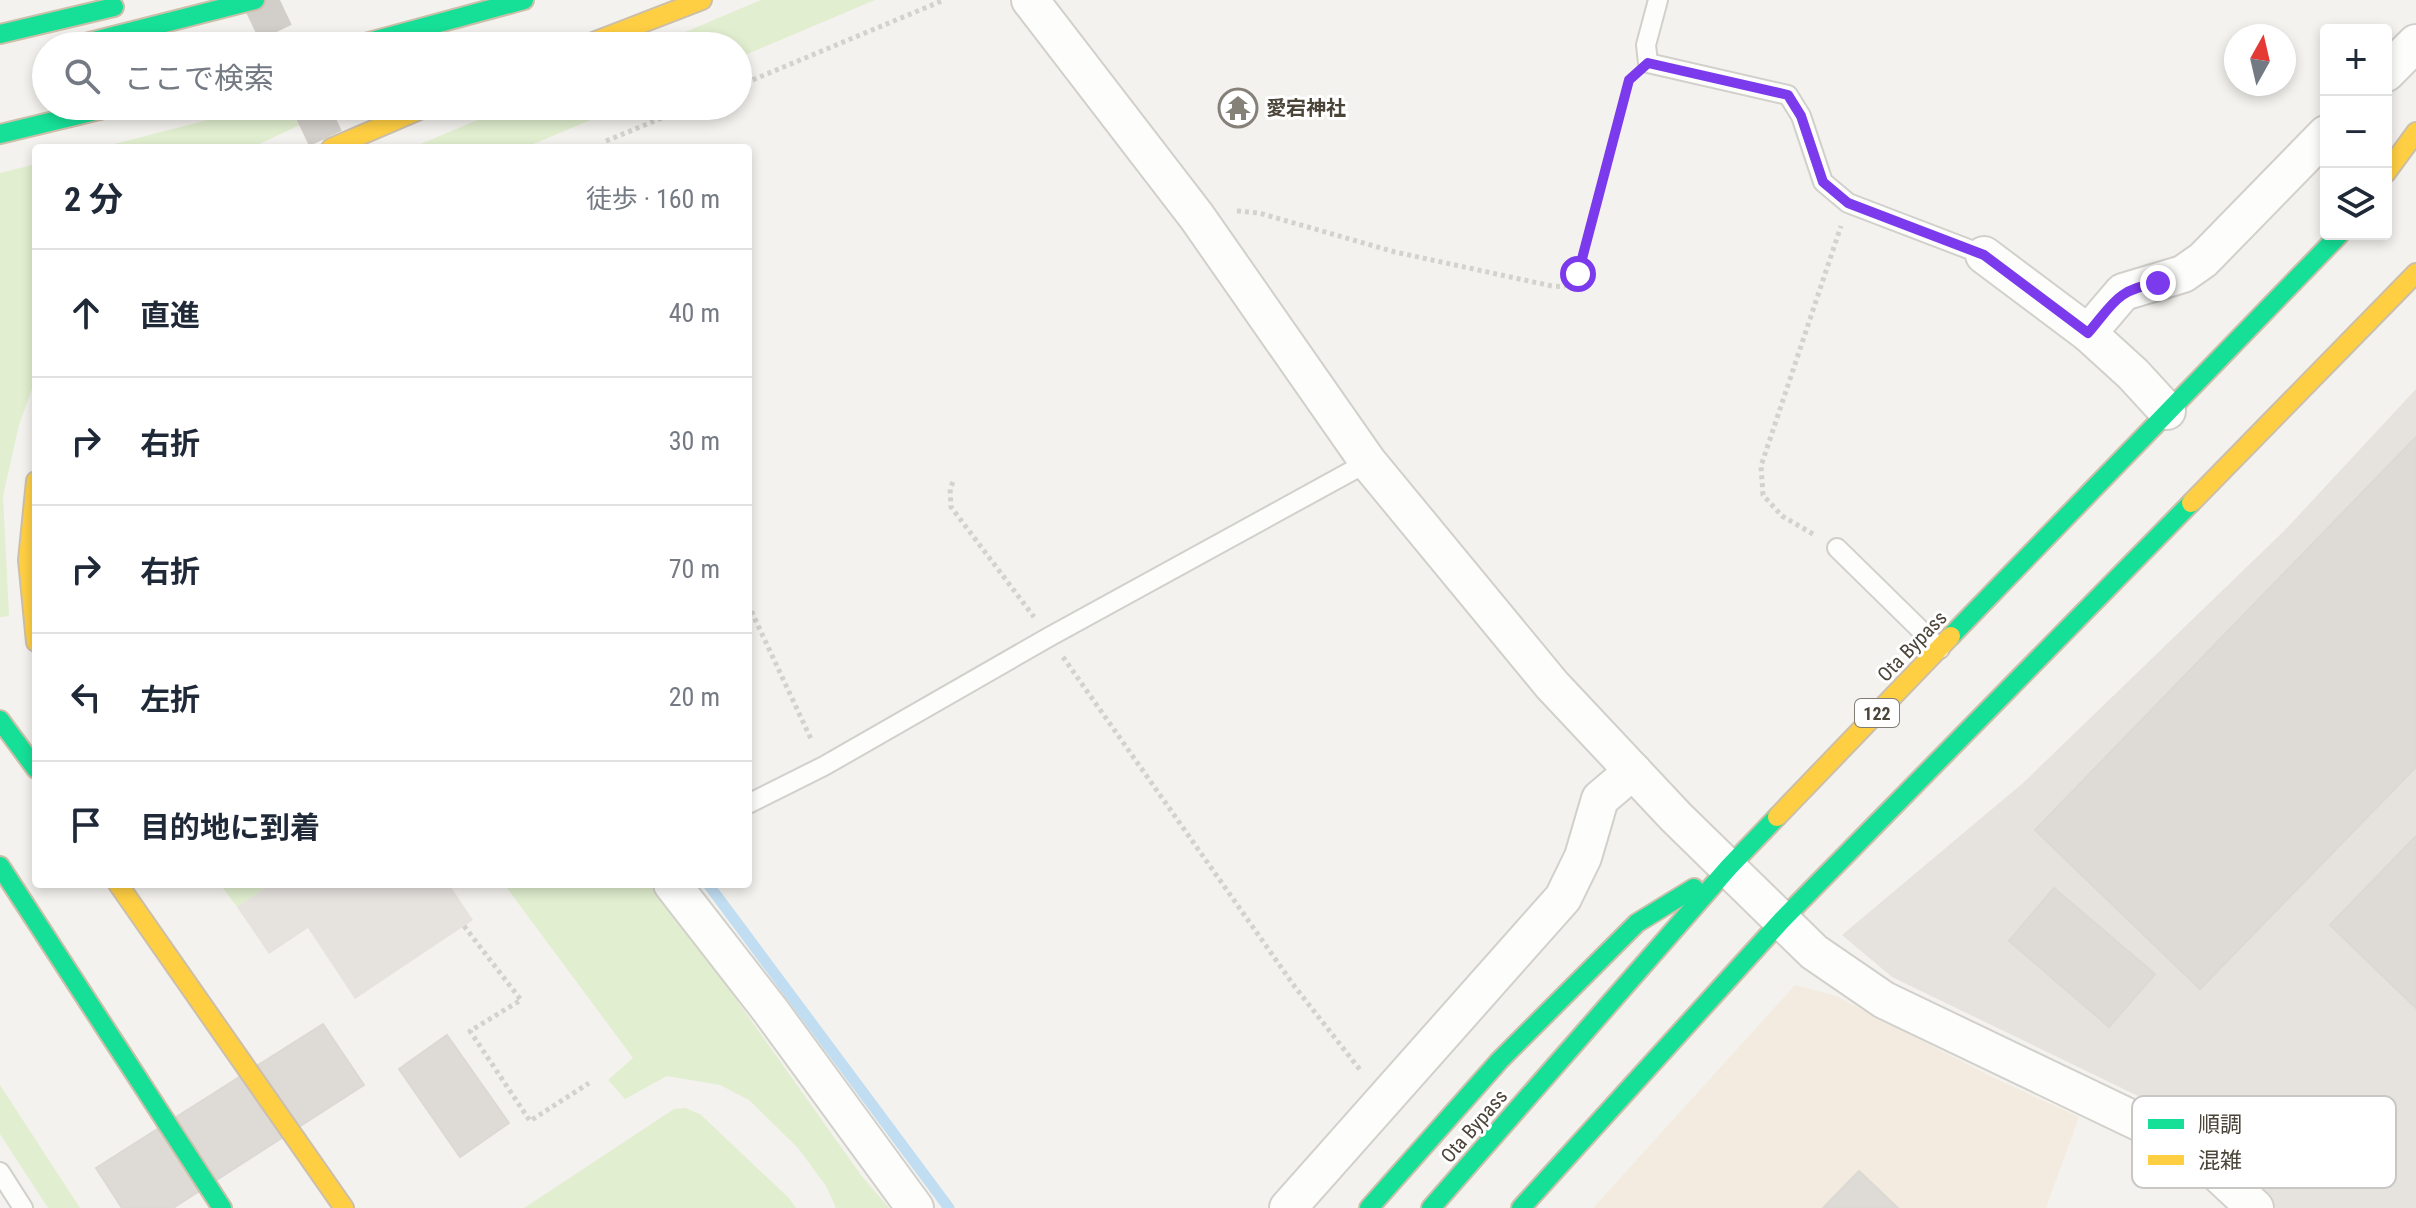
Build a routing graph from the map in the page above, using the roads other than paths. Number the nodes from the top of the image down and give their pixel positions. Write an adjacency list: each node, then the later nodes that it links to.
1 (255, 0): 7 (highway)
2 (524, 0): 8 (highway)
3 (702, 0): 9 (highway)
4 (1030, 0): 27 (street)
5 (1658, 0): 23 (lane)
6 (130, 3): 10 (highway)
7 (129, 32)
8 (406, 32)
9 (619, 32)
10 (0, 34)
11 (2416, 43): 12 (street)
12 (2392, 67)
13 (58, 120): 16 (highway)
14 (396, 120): 18 (highway)
15 (2416, 132): 19 (highway)
16 (0, 134)
17 (2320, 140): 25 (street)
18 (340, 144)
19 (2390, 168)
20 (2406, 177): 21 (highway)
21 (2392, 189)
22 (2334, 240): 26 (highway, Ota Bypass / 122)
23 (1984, 255): 25 (street)
24 (2416, 273): 41 (highway)
25 (2088, 333): 26 (street)
26 (2167, 411): 31 (highway, Ota Bypass / 122)
27 (1368, 462): 34 (street); 35 (lane)
28 (32, 520): 30 (highway)
29 (1837, 548): 31 (lane)
30 (32, 601)
31 (1940, 649): 37 (highway, Ota Bypass / 122)
32 (0, 720): 33 (highway)
33 (32, 764)
34 (1633, 771): 37 (street); 49 (street)
35 (752, 802)
36 (0, 842): 38 (highway)
37 (1729, 867): 41 (street); 50 (highway); 51 (highway, Ota Bypass / 122)
38 (5, 871): 46 (highway)
39 (121, 888): 47 (highway)
40 (675, 888): 48 (street)
41 (1782, 920): 42 (street); 52 (highway)
42 (2132, 1119)
43 (0, 1172): 45 (lane)
44 (2234, 1188): 53 (street)
45 (23, 1208)
46 (222, 1208)
47 (344, 1208)
48 (915, 1208)
49 (1288, 1208)
50 (1369, 1208)
51 (1431, 1208)
52 (1521, 1208)
53 (2255, 1208)

